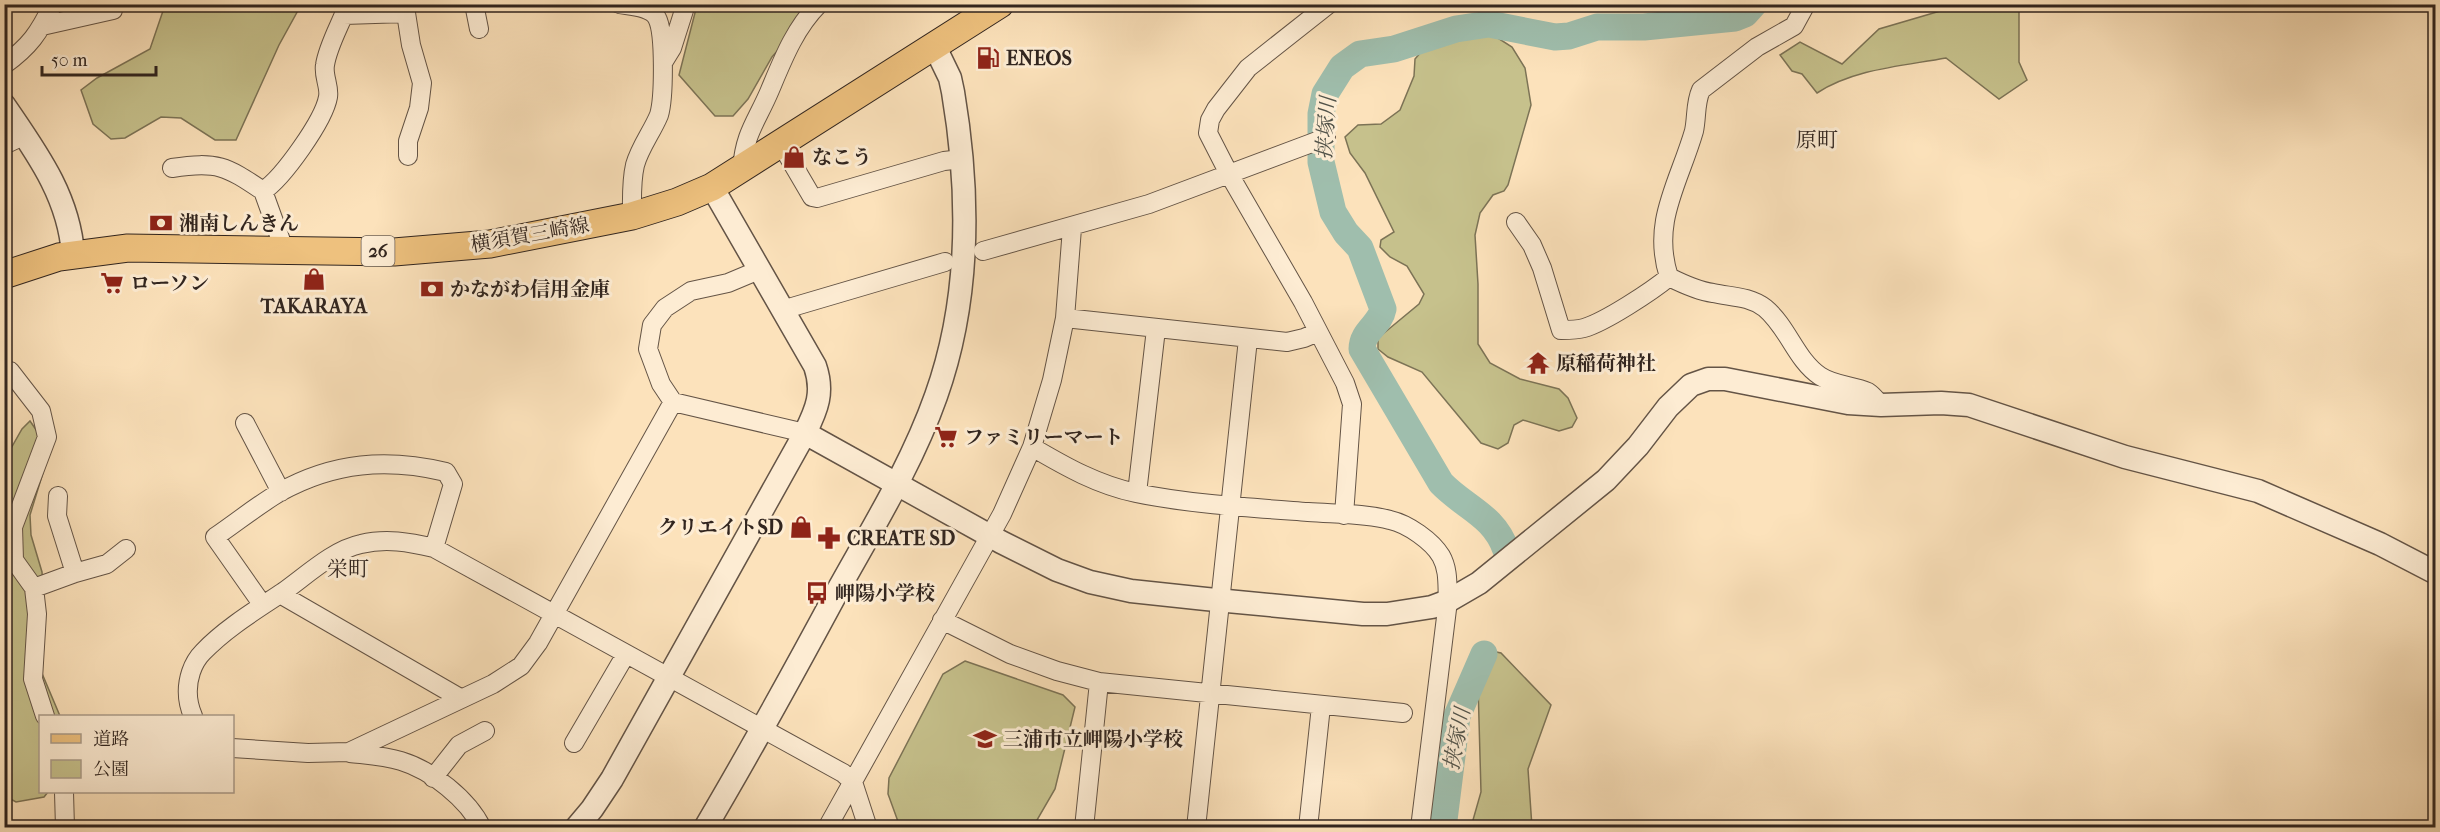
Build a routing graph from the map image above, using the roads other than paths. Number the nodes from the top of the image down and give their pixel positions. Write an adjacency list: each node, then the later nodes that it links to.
1 (53, 4): 11 (street)
2 (114, 4): 11 (street)
3 (474, 4): 12 (street)
4 (619, 4): 14 (street)
5 (686, 4): 14 (street)
6 (819, 4): 24 (street)
7 (1000, 4): 13 (main road, 横須賀三崎線 / 26)
8 (1329, 4): 25 (street)
9 (1806, 4): 37 (street)
10 (346, 10): 21 (street); 27 (street)
11 (42, 26): 15 (street)
12 (479, 29)
13 (935, 47): 19 (main road, 横須賀三崎線 / 26); 22 (street)
14 (664, 61): 28 (street)
15 (4, 65)
16 (4, 105): 17 (street)
17 (25, 135): 20 (street); 33 (street)
18 (1321, 138): 25 (street)
19 (781, 144): 22 (street); 24 (main road, 横須賀三崎線 / 26)
20 (4, 145)
21 (408, 156)
22 (962, 159): 49 (street)
23 (172, 168): 27 (street)
24 (742, 168): 26 (main road, 横須賀三崎線 / 26)
25 (1229, 174): 30 (street); 41 (street)
26 (712, 187): 28 (main road, 横須賀三崎線 / 26); 35 (street)
27 (263, 191): 31 (street)
28 (632, 216): 31 (main road, 横須賀三崎線 / 26)
29 (1516, 222): 37 (street)
30 (1072, 228): 32 (street); 39 (street)
31 (284, 249): 33 (main road, 横須賀三崎線 / 26)
32 (983, 251)
33 (73, 254): 36 (main road, 横須賀三崎線 / 26)
34 (945, 262): 38 (street)
35 (759, 270): 38 (street); 44 (street)
36 (4, 275)
37 (1669, 278): 45 (street)
38 (782, 309): 47 (street)
39 (1065, 318): 40 (street); 48 (street)
40 (1156, 329): 42 (street); 51 (street)
41 (1318, 332): 42 (street); 54 (street)
42 (1248, 339): 53 (street)
43 (10, 371): 60 (street)
44 (673, 402): 47 (street); 65 (street)
45 (1881, 405): 59 (street); 63 (street)
46 (245, 423): 50 (street)
47 (805, 433): 49 (street); 68 (street)
48 (1032, 447): 51 (street); 55 (street)
49 (897, 483): 55 (street); 76 (street)
50 (281, 492): 56 (street); 64 (street)
51 (1137, 493): 53 (street)
52 (58, 496): 58 (street)
53 (1230, 505): 54 (street); 62 (street)
54 (1344, 515): 63 (street)
55 (989, 535): 62 (street); 66 (street)
56 (434, 548): 61 (street); 65 (street)
57 (126, 549): 58 (street)
58 (75, 573): 60 (street)
59 (2436, 573)
60 (34, 588): 74 (street)
61 (280, 594): 64 (street); 71 (street)
62 (1220, 601): 63 (street); 70 (street)
63 (1448, 601): 93 (street)
64 (262, 604): 75 (street)
65 (554, 615): 67 (street); 71 (street)
66 (942, 620): 69 (street); 82 (street)
67 (626, 654): 68 (street); 78 (street)
68 (669, 678): 76 (street); 86 (street)
69 (1099, 682): 70 (street); 90 (street)
70 (1210, 695): 72 (street); 91 (street)
71 (460, 698): 80 (street)
72 (1321, 706): 73 (street); 92 (street)
73 (1403, 713)
74 (44, 715)
75 (192, 715)
76 (761, 729): 82 (street); 87 (street)
77 (485, 731): 81 (street)
78 (573, 743)
79 (234, 747): 80 (street)
80 (349, 752): 81 (street)
81 (433, 778): 85 (street)
82 (853, 782): 88 (street); 89 (street)
83 (64, 793): 84 (street)
84 (65, 828)
85 (482, 828)
86 (576, 828)
87 (705, 828)
88 (827, 828)
89 (868, 828)
90 (1084, 828)
91 (1196, 828)
92 (1308, 828)
93 (1420, 828)

